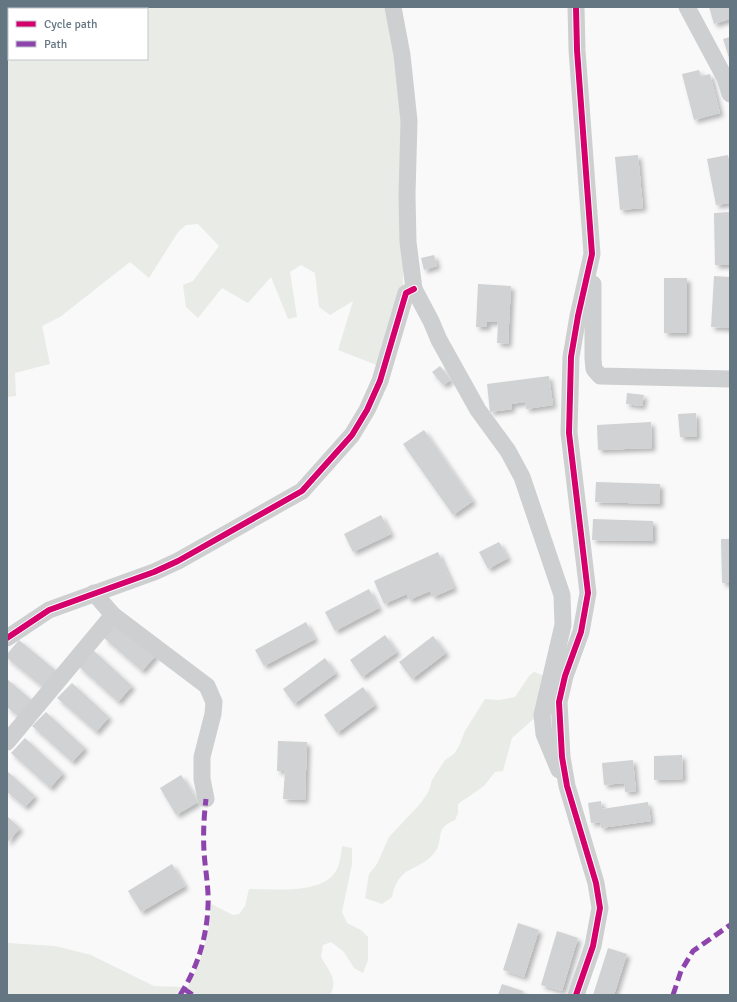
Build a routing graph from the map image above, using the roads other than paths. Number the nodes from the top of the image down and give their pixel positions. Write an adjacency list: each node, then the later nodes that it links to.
1 (393, 7): 6 (street)
2 (576, 7): 5 (street)
3 (687, 7): 4 (street)
4 (730, 94)
5 (592, 254): 7 (street); 12 (street)
6 (414, 289): 8 (street); 12 (street)
7 (730, 379)
8 (94, 593): 9 (street); 10 (street)
9 (113, 616): 11 (street); 13 (street)
10 (7, 638)
11 (7, 742)
12 (567, 786): 14 (street)
13 (206, 799)
14 (576, 995)

